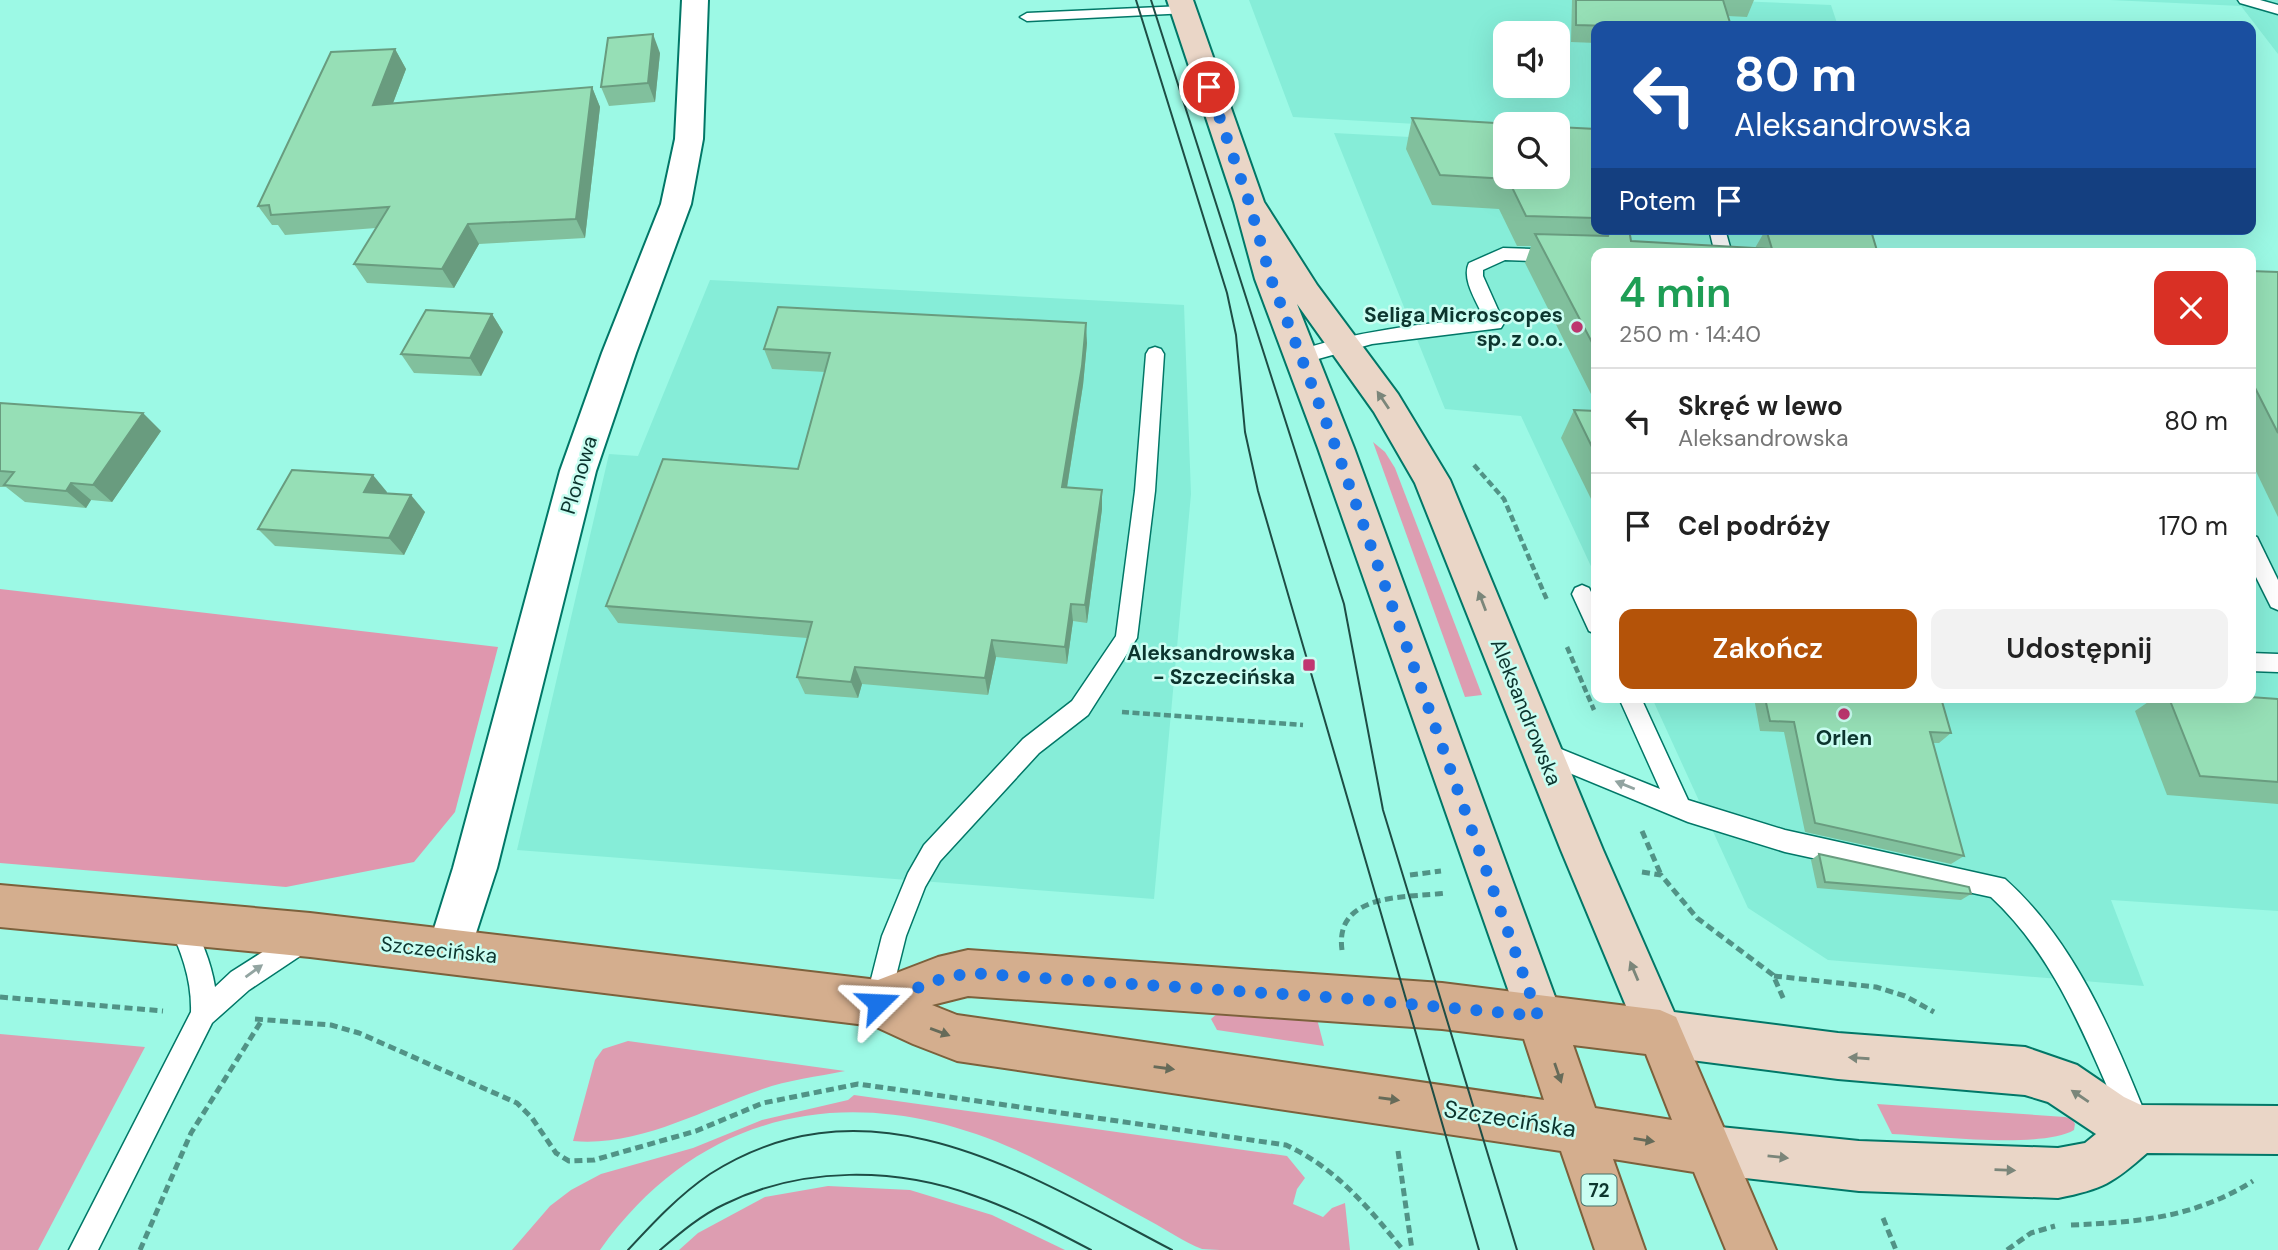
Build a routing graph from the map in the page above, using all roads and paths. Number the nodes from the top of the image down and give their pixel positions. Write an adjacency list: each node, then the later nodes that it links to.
1 (695, 0): 29 (street, Plonowa)
2 (2245, 0): 4 (lane)
3 (1181, 5): 5 (lane); 6 (main road, Aleksandrowska / 72)
4 (2278, 10)
5 (1027, 17)
6 (1249, 202): 8 (main road, Aleksandrowska / 72); 10 (main road, Aleksandrowska / 72)
7 (1591, 257): 8 (lane)
8 (1343, 342): 10 (lane); 20 (main road, Aleksandrowska / 72, one-way to 8)
9 (1155, 354): 18 (lane)
10 (1300, 357): 35 (main road, Aleksandrowska / 72)
11 (2256, 555): 13 (lane)
12 (1582, 594): 14 (lane)
13 (2278, 601)
14 (1591, 614)
15 (2256, 662): 16 (lane)
16 (2278, 663)
17 (1632, 703): 21 (lane)
18 (1080, 708): 19 (path); 32 (lane)
19 (1303, 725)
20 (1541, 751): 21 (lane, one-way to 20); 37 (main road, Aleksandrowska / 72, one-way to 20)
21 (1684, 810): 38 (lane)
22 (1446, 870): 24 (path)
23 (1631, 870): 33 (path)
24 (1410, 875)
25 (1447, 892): 30 (path)
26 (0, 906): 27 (main road, Szczecińska)
27 (180, 922): 28 (main road, Szczecińska); 34 (lane)
28 (310, 935): 29 (main road, Szczecińska); 34 (lane, one-way to 28)
29 (449, 951): 32 (main road, Szczecińska)
30 (1344, 956)
31 (0, 997): 34 (path)
32 (878, 1003): 35 (main road, Szczecińska); 39 (main road, Szczecińska, one-way to 39)
33 (1788, 1007)
34 (203, 1014): 36 (path); 45 (lane)
35 (1538, 1016): 37 (main road, Szczecińska); 39 (main road, Aleksandrowska / 72, one-way to 39)
36 (262, 1020): 46 (path); 47 (path)
37 (1660, 1033): 38 (main road, Szczecińska, one-way to 37); 42 (main road, Aleksandrowska / 72)
38 (2139, 1129): 40 (main road, Szczecińska); 42 (main road, Szczecińska, one-way to 38)
39 (1578, 1130): 42 (main road, Szczecińska, one-way to 42); 49 (main road, Aleksandrowska / 72)
40 (2278, 1130)
41 (1397, 1149): 48 (path)
42 (1710, 1150): 50 (main road, Aleksandrowska / 72)
43 (2260, 1174): 52 (path)
44 (1884, 1221): 51 (path)
45 (83, 1250)
46 (139, 1250)
47 (1403, 1250)
48 (1412, 1250)
49 (1620, 1250)
50 (1751, 1250)
51 (1896, 1250)
52 (2007, 1250)

